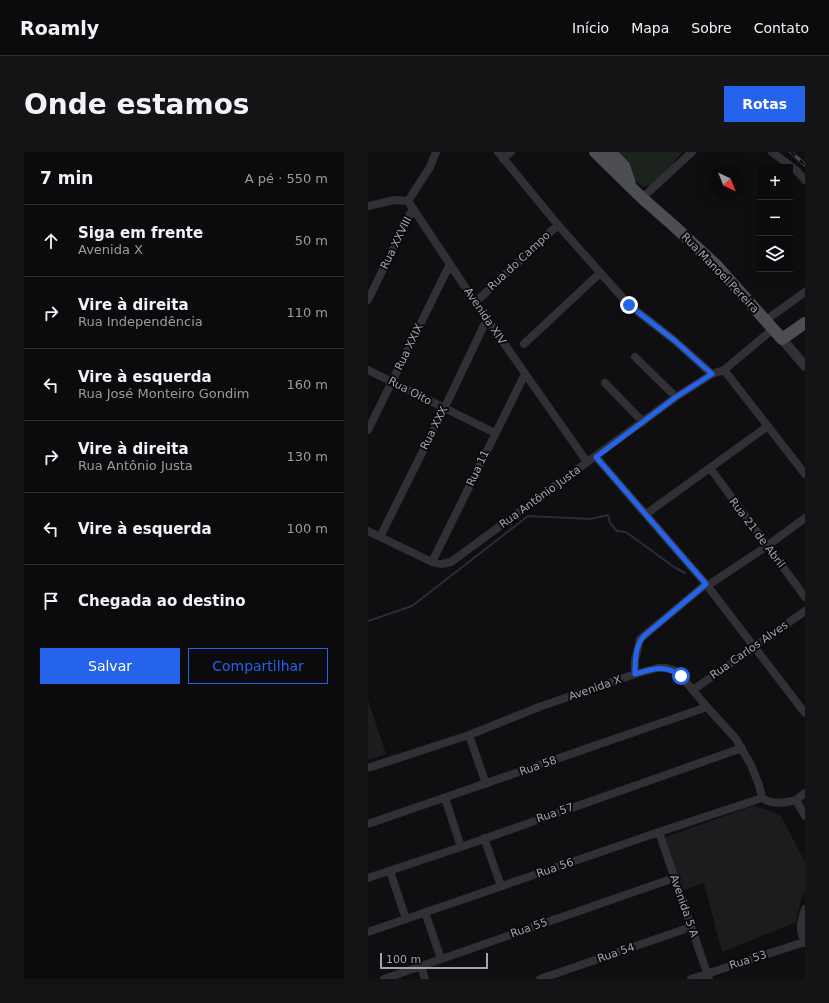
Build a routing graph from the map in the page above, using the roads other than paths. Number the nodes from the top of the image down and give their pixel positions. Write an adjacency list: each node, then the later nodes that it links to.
1 (436, 152): 11 (street, Rua XXVIII)
2 (511, 152): 7 (street)
3 (595, 152): 9 (main road, Rua Manoel Pereira)
4 (610, 152): 9 (main road, Rua Manoel Pereira)
5 (692, 152): 10 (street)
6 (772, 152): 8 (street)
7 (501, 155): 13 (street)
8 (805, 180)
9 (630, 186): 10 (main road, Rua Manoel Pereira)
10 (642, 198): 21 (main road, Rua Manoel Pereira)
11 (410, 204): 12 (street); 14 (street, Avenida XIV); 18 (street, Rua XXVIII)
12 (368, 206)
13 (558, 225): 15 (street); 17 (street, Rua do Campo)
14 (450, 264): 19 (street, Avenida XIV); 30 (street, Rua XXIX)
15 (600, 273): 23 (street); 29 (street)
16 (805, 292): 21 (street, Rua Antônio Justa)
17 (480, 298)
18 (368, 300)
19 (487, 319): 28 (street, Avenida XIV); 33 (street, Rua XXX)
20 (805, 323): 22 (main road)
21 (769, 324): 22 (main road, Rua Manoel Pereira); 27 (street, Rua Antônio Justa)
22 (782, 340): 25 (street, Rua Manoel Pereira)
23 (524, 344)
24 (635, 357): 32 (street)
25 (805, 366)
26 (368, 370): 30 (street, Rua Oito)
27 (724, 370): 29 (street, Rua Antônio Justa); 35 (street)
28 (525, 374): 37 (street, Rua 11); 39 (street, Avenida XIV)
29 (712, 374): 32 (street, Rua Antônio Justa)
30 (392, 381): 33 (street, Rua Oito); 36 (street, Rua XXIX)
31 (605, 383): 34 (street)
32 (676, 397): 34 (street, Rua Antônio Justa)
33 (444, 409): 37 (street, Rua Oito); 45 (street, Rua XXX)
34 (643, 422): 38 (street, Rua Antônio Justa)
35 (768, 426): 40 (street); 41 (street)
36 (368, 430)
37 (494, 433): 47 (street, Rua 11)
38 (596, 457): 39 (street, Rua Antônio Justa); 42 (street)
39 (587, 462): 47 (street, Rua Antônio Justa)
40 (710, 468): 42 (street); 46 (street, Rua 21 de Abril)
41 (805, 474)
42 (646, 514): 48 (street)
43 (805, 518): 46 (street)
44 (368, 531): 45 (street)
45 (380, 537): 47 (street)
46 (767, 546): 48 (street); 49 (street, Rua 21 de Abril)
47 (432, 562)
48 (707, 585): 51 (street); 52 (street)
49 (805, 598)
50 (805, 611): 51 (street, Rua Carlos Alves)
51 (754, 647): 53 (street, Rua Carlos Alves); 55 (street)
52 (635, 674): 53 (street, Avenida X); 56 (street, Avenida X)
53 (694, 690): 54 (street, Avenida X)
54 (707, 707): 57 (street, Avenida X); 59 (street, Rua 58)
55 (805, 713)
56 (469, 735): 58 (street, Avenida X); 59 (street)
57 (742, 748): 62 (street, Avenida X); 67 (street, Rua 57)
58 (368, 768)
59 (486, 784): 61 (street, Rua 58)
60 (805, 793): 63 (street)
61 (445, 798): 65 (street, Rua 58); 68 (street)
62 (762, 798): 63 (street); 66 (street, Rua 56)
63 (796, 800): 64 (street)
64 (805, 816)
65 (368, 824)
66 (659, 832): 71 (street, Avenida 5 A); 72 (street, Rua 56)
67 (484, 838): 68 (street, Rua 57); 72 (street)
68 (461, 847): 69 (street, Rua 57)
69 (390, 871): 70 (street, Rua 57); 75 (street)
70 (368, 878)
71 (674, 878): 76 (street, Avenida 5 A); 79 (street, Rua 55)
72 (501, 886): 74 (street, Rua 56)
73 (805, 909): 78 (street)
74 (425, 912): 75 (street, Rua 56); 79 (street)
75 (406, 919): 77 (street, Rua 56)
76 (691, 927): 81 (street, Avenida 5 A); 84 (street, Rua 54)
77 (368, 932)
78 (805, 942): 81 (street, Rua 53)
79 (441, 959): 80 (street, Rua 55)
80 (421, 966): 82 (street, Rua 55); 83 (street)
81 (708, 976): 85 (street, Rua 53)
82 (384, 979)
83 (425, 979)
84 (540, 979)
85 (691, 979)

